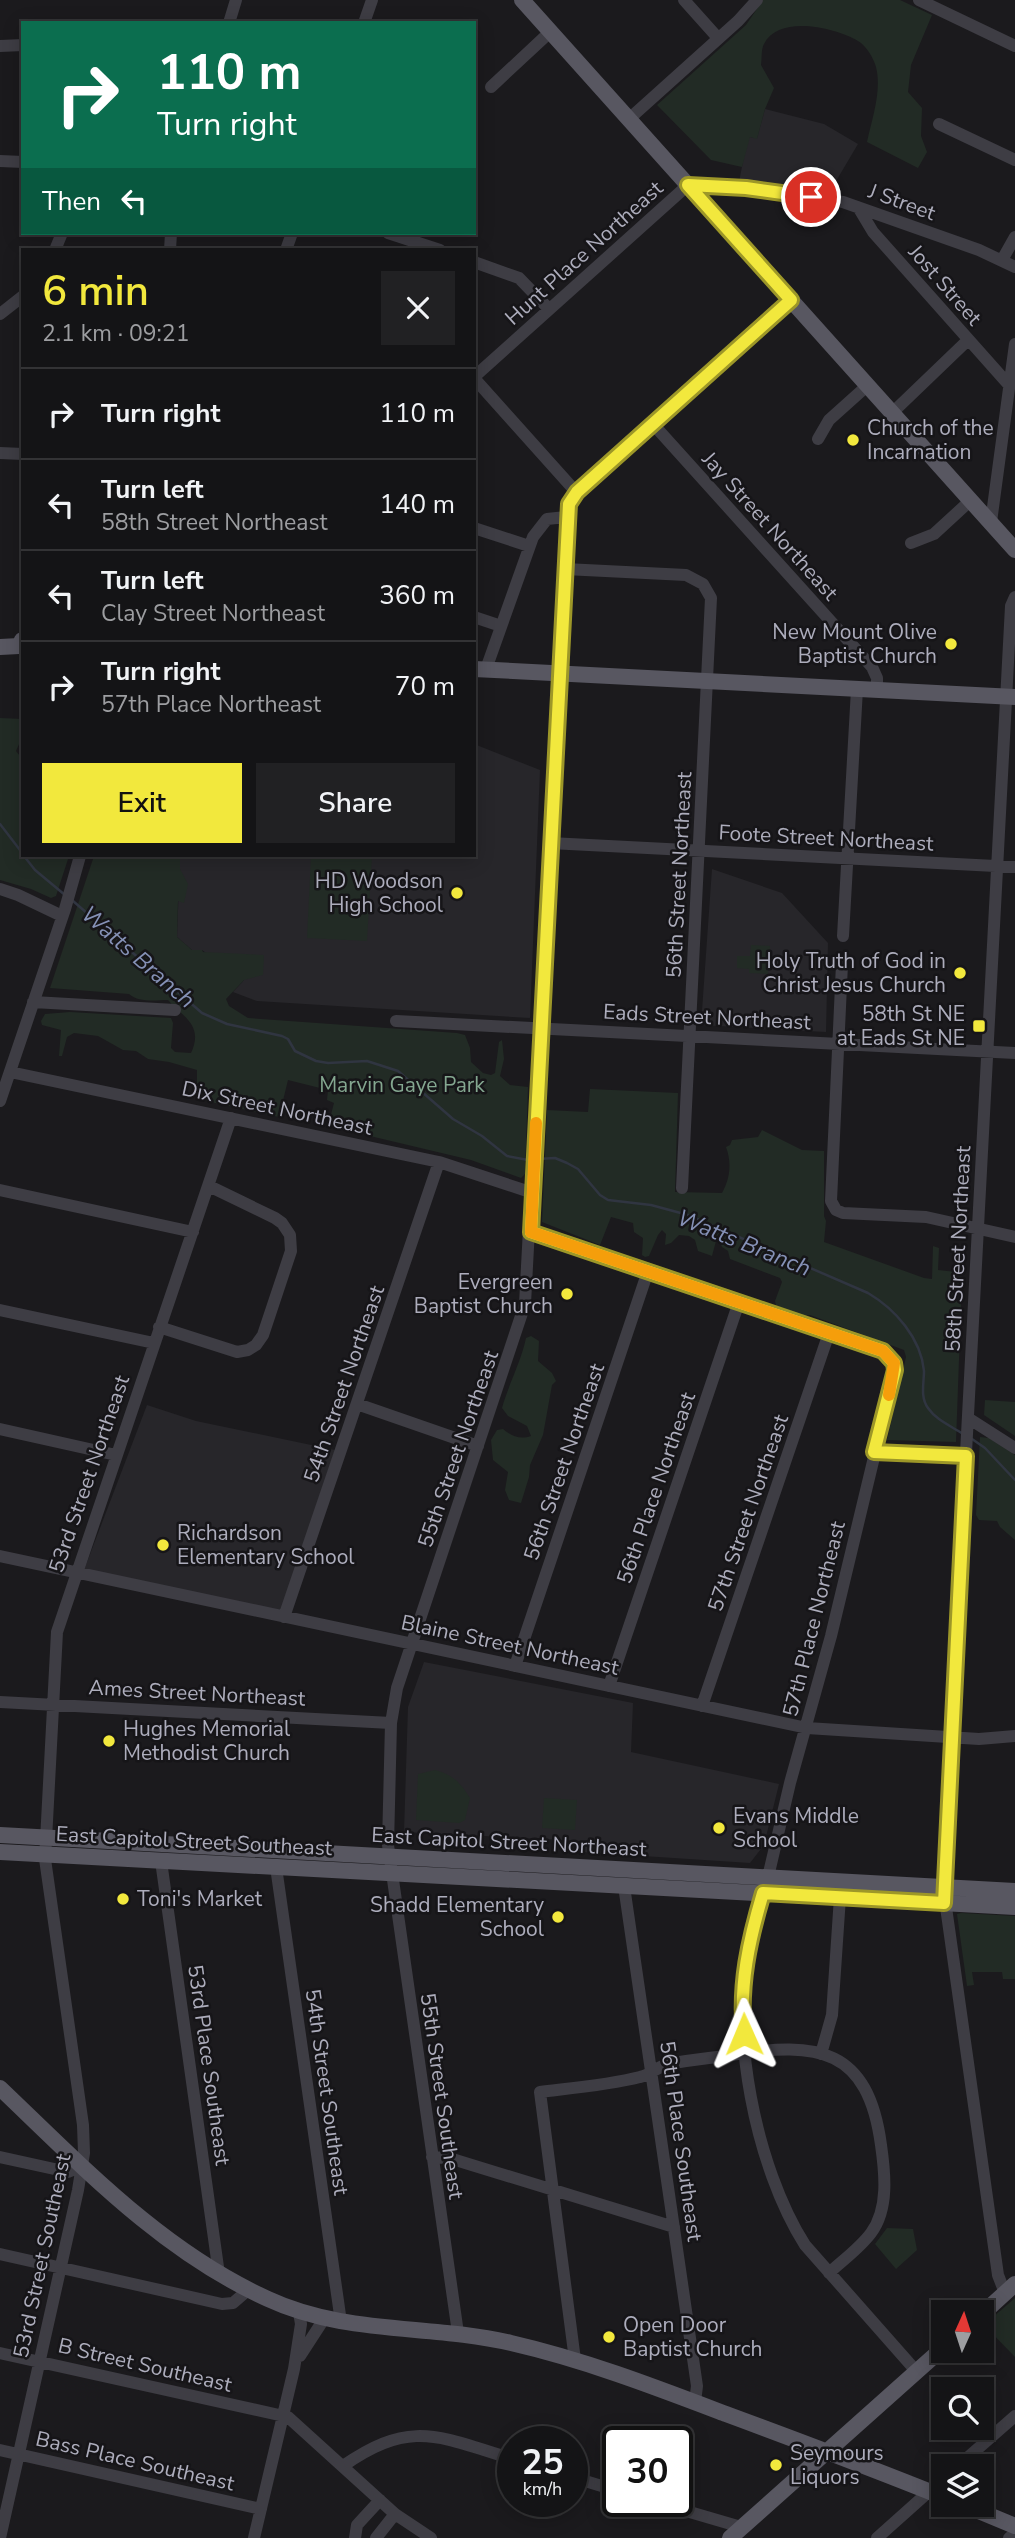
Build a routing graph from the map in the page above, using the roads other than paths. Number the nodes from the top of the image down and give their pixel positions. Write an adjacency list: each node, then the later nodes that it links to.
1 (236, 0): 7 (street)
2 (372, 0): 8 (street)
3 (522, 0): 9 (main road)
4 (684, 0): 10 (street)
5 (757, 0): 10 (street)
6 (919, 0): 13 (street)
7 (230, 21)
8 (365, 21)
9 (550, 32): 14 (street); 15 (main road)
10 (718, 38): 15 (street)
11 (21, 45): 12 (street)
12 (0, 46)
13 (1015, 46)
14 (491, 87)
15 (629, 119): 20 (main road)
16 (939, 124): 17 (street)
17 (1015, 160)
18 (0, 161): 19 (street)
19 (21, 162)
20 (688, 185): 21 (street, J Street); 29 (main road); 30 (street, Hunt Place Northeast)
21 (858, 207): 25 (street, J Street); 32 (street, Jost Street)
22 (394, 235): 24 (street)
23 (1015, 237): 25 (street)
24 (434, 248)
25 (1002, 260): 27 (street, J Street)
26 (476, 263): 30 (street)
27 (1015, 267)
28 (21, 298): 31 (street)
29 (791, 300): 36 (main road); 39 (street, 55th Street Northeast)
30 (549, 309): 34 (street, Hunt Place Northeast)
31 (0, 314)
32 (968, 340): 37 (street, Jost Street); 38 (street)
33 (1015, 344): 37 (street)
34 (476, 375)
35 (476, 379): 43 (street)
36 (868, 385): 38 (main road); 40 (street)
37 (1009, 385): 46 (street)
38 (892, 413): 44 (main road)
39 (653, 424): 43 (street, 55th Street Northeast); 64 (street, Jay Street Northeast)
40 (818, 439)
41 (0, 453): 42 (street)
42 (21, 454)
43 (577, 492): 45 (street, 55th Street Northeast)
44 (971, 500): 46 (main road); 48 (street)
45 (566, 517): 49 (street); 51 (street, 55th Street Northeast)
46 (990, 522): 50 (main road)
47 (476, 529): 49 (street)
48 (911, 543)
49 (529, 546): 54 (street)
50 (1015, 550)
51 (565, 569): 61 (street, 55th Street Northeast); 62 (street, 56th Street Northeast)
52 (1015, 597): 65 (street, 58th Street Northeast)
53 (476, 618): 54 (street)
54 (502, 626): 60 (street)
55 (0, 639): 56 (main road)
56 (21, 640)
57 (21, 642): 58 (main road)
58 (0, 649): 59 (main road)
59 (21, 652)
60 (480, 669): 61 (main road)
61 (559, 674): 62 (main road); 67 (street, 55th Street Northeast)
62 (708, 682): 63 (main road); 68 (street, 56th Street Northeast)
63 (857, 689): 64 (main road); 70 (street)
64 (877, 690): 65 (main road)
65 (1011, 697): 66 (street, 58th Street Northeast)
66 (1009, 757): 71 (street, 58th Street Northeast)
67 (550, 843): 68 (street, Foote Street Northeast); 80 (street, 55th Street Northeast)
68 (699, 851): 70 (street, Foote Street Northeast); 81 (street, 56th Street Northeast)
69 (79, 857): 74 (street)
70 (848, 858): 71 (street, Foote Street Northeast); 75 (street)
71 (997, 866): 72 (street, Foote Street Northeast); 83 (street, 58th Street Northeast)
72 (1015, 867)
73 (0, 889): 74 (street)
74 (64, 913): 77 (street)
75 (843, 936)
76 (842, 964): 82 (street)
77 (33, 1002): 78 (street); 85 (street)
78 (175, 1010)
79 (396, 1021): 80 (street, Eads Street Northeast)
80 (541, 1027): 81 (street, Eads Street Northeast); 92 (street, 55th Street Northeast)
81 (690, 1036): 82 (street, Eads Street Northeast); 90 (street, 56th Street Northeast)
82 (839, 1043): 83 (street, Eads Street Northeast); 93 (street)
83 (988, 1051): 84 (street, Eads Street Northeast); 93 (street, 58th Street Northeast)
84 (1015, 1053)
85 (10, 1072): 86 (street); 87 (street, Dix Street Northeast)
86 (0, 1101)
87 (231, 1118): 88 (street, Dix Street Northeast); 89 (street, 53rd Street Northeast)
88 (439, 1162): 92 (street, Dix Street Northeast); 103 (street, 54th Street Northeast)
89 (209, 1186): 94 (street, 53rd Street Northeast); 100 (street)
90 (682, 1188)
91 (0, 1190): 94 (street)
92 (533, 1193): 95 (street, 55th Street Northeast)
93 (978, 1227): 96 (street); 104 (street, 58th Street Northeast)
94 (193, 1232): 100 (street, 53rd Street Northeast)
95 (531, 1232): 97 (street); 106 (street, 55th Street Northeast)
96 (1015, 1237)
97 (648, 1271): 98 (street); 115 (street, 56th Street Northeast)
98 (739, 1302): 101 (street); 116 (street, 56th Place Northeast)
99 (0, 1310): 102 (street)
100 (159, 1327): 102 (street, 53rd Street Northeast)
101 (830, 1333): 108 (street, 57th Place Northeast); 119 (street, 57th Street Northeast)
102 (154, 1343): 110 (street, 53rd Street Northeast)
103 (357, 1404): 106 (street); 113 (street, 54th Street Northeast)
104 (968, 1423): 107 (street); 109 (street, 58th Street Northeast)
105 (0, 1429): 110 (street)
106 (478, 1446): 114 (street, 55th Street Northeast)
107 (1015, 1448)
108 (874, 1452): 109 (street); 121 (street, 57th Place Northeast)
109 (966, 1452): 123 (street, 58th Street Northeast)
110 (116, 1455): 112 (street, 53rd Street Northeast)
111 (0, 1556): 112 (street, Blaine Street Northeast)
112 (75, 1573): 113 (street, Blaine Street Northeast); 118 (street, 53rd Street Northeast)
113 (284, 1617): 114 (street, Blaine Street Northeast)
114 (413, 1644): 115 (street, Blaine Street Northeast); 120 (street, 55th Street Northeast)
115 (515, 1666): 116 (street, Blaine Street Northeast)
116 (609, 1686): 119 (street, Blaine Street Northeast)
117 (0, 1702): 118 (street, Ames Street Northeast)
118 (52, 1704): 120 (street, Ames Street Northeast); 125 (street, 53rd Street Northeast)
119 (702, 1706): 121 (street, Blaine Street Northeast)
120 (391, 1723): 128 (street, 55th Street Northeast)
121 (807, 1728): 123 (street, Blaine Street Northeast); 130 (street, 57th Place Northeast)
122 (1015, 1735): 123 (street, Blaine Street Northeast)
123 (951, 1737): 134 (street, 58th Street Northeast)
124 (0, 1835): 125 (main road, East Capitol Street Northeast)
125 (45, 1846): 126 (main road, East Capitol Street Southeast); 127 (main road, East Capitol Street Southeast); 128 (main road, East Capitol Street Northeast); 143 (street, 53rd Street Southeast)
126 (0, 1852)
127 (161, 1861): 129 (main road, East Capitol Street Southeast); 149 (street, 53rd Place Southeast)
128 (390, 1865): 129 (main road, East Capitol Street Southeast); 130 (main road, East Capitol Street Northeast); 131 (main road, East Capitol Street Southeast); 142 (street, 55th Street Southeast)
129 (276, 1867): 155 (street, 54th Street Southeast)
130 (768, 1877): 134 (main road, East Capitol Street Northeast)
131 (624, 1886): 133 (main road, East Capitol Street Southeast); 139 (street, 56th Place Southeast)
132 (1015, 1891): 134 (main road, East Capitol Street Northeast)
133 (763, 1893): 135 (main road, East Capitol Street Southeast); 137 (street)
134 (944, 1895): 135 (main road, East Capitol Street Southeast); 136 (main road, East Capitol Street Southeast); 150 (street, 58th Street Northeast)
135 (840, 1897): 138 (street)
136 (1015, 1907)
137 (746, 2053): 138 (street); 139 (street); 148 (street)
138 (821, 2054): 148 (street)
139 (652, 2072): 144 (street); 145 (street, 56th Place Southeast)
140 (0, 2088): 143 (main road)
141 (0, 2157): 143 (street)
142 (432, 2157): 144 (street); 156 (street, 55th Street Southeast)
143 (83, 2166): 147 (street, 53rd Street Southeast); 149 (main road)
144 (553, 2190): 145 (street); 159 (street)
145 (674, 2227): 163 (street, 56th Place Southeast)
146 (0, 2254): 147 (street)
147 (61, 2268): 151 (street); 160 (street, 53rd Street Southeast)
148 (829, 2273): 162 (street)
149 (219, 2274): 151 (main road)
150 (1010, 2288): 152 (main road)
151 (248, 2290): 153 (main road)
152 (994, 2303)
153 (299, 2312): 154 (main road); 161 (street)
154 (324, 2319): 155 (main road); 161 (street)
155 (341, 2322): 156 (main road)
156 (458, 2333): 159 (main road)
157 (0, 2353): 160 (street, B Street Southeast)
158 (931, 2359): 162 (main road)
159 (575, 2360): 163 (main road)
160 (40, 2361): 164 (street, B Street Southeast); 168 (street, 53rd Street Southeast)
161 (294, 2369): 164 (street)
162 (917, 2372): 167 (main road)
163 (695, 2402): 167 (main road)
164 (283, 2416): 171 (street); 175 (street)
165 (1015, 2416): 170 (street)
166 (0, 2450): 168 (street, Bass Place Southeast)
167 (829, 2452): 172 (main road); 180 (main road)
168 (19, 2454): 175 (street, Bass Place Southeast); 182 (street, 53rd Street Southeast)
169 (497, 2454): 171 (street)
170 (972, 2454)
171 (343, 2466): 174 (street)
172 (931, 2492)
173 (931, 2498): 187 (street)
174 (380, 2500): 176 (street); 184 (street)
175 (261, 2509): 183 (street)
176 (396, 2514): 185 (street); 186 (street)
177 (693, 2517): 180 (street)
178 (993, 2517): 179 (main road)
179 (1015, 2526)
180 (736, 2533)
181 (1015, 2533): 188 (street)
182 (0, 2538)
183 (254, 2538)
184 (355, 2538)
185 (376, 2538)
186 (431, 2538)
187 (877, 2538)
188 (1009, 2538)

